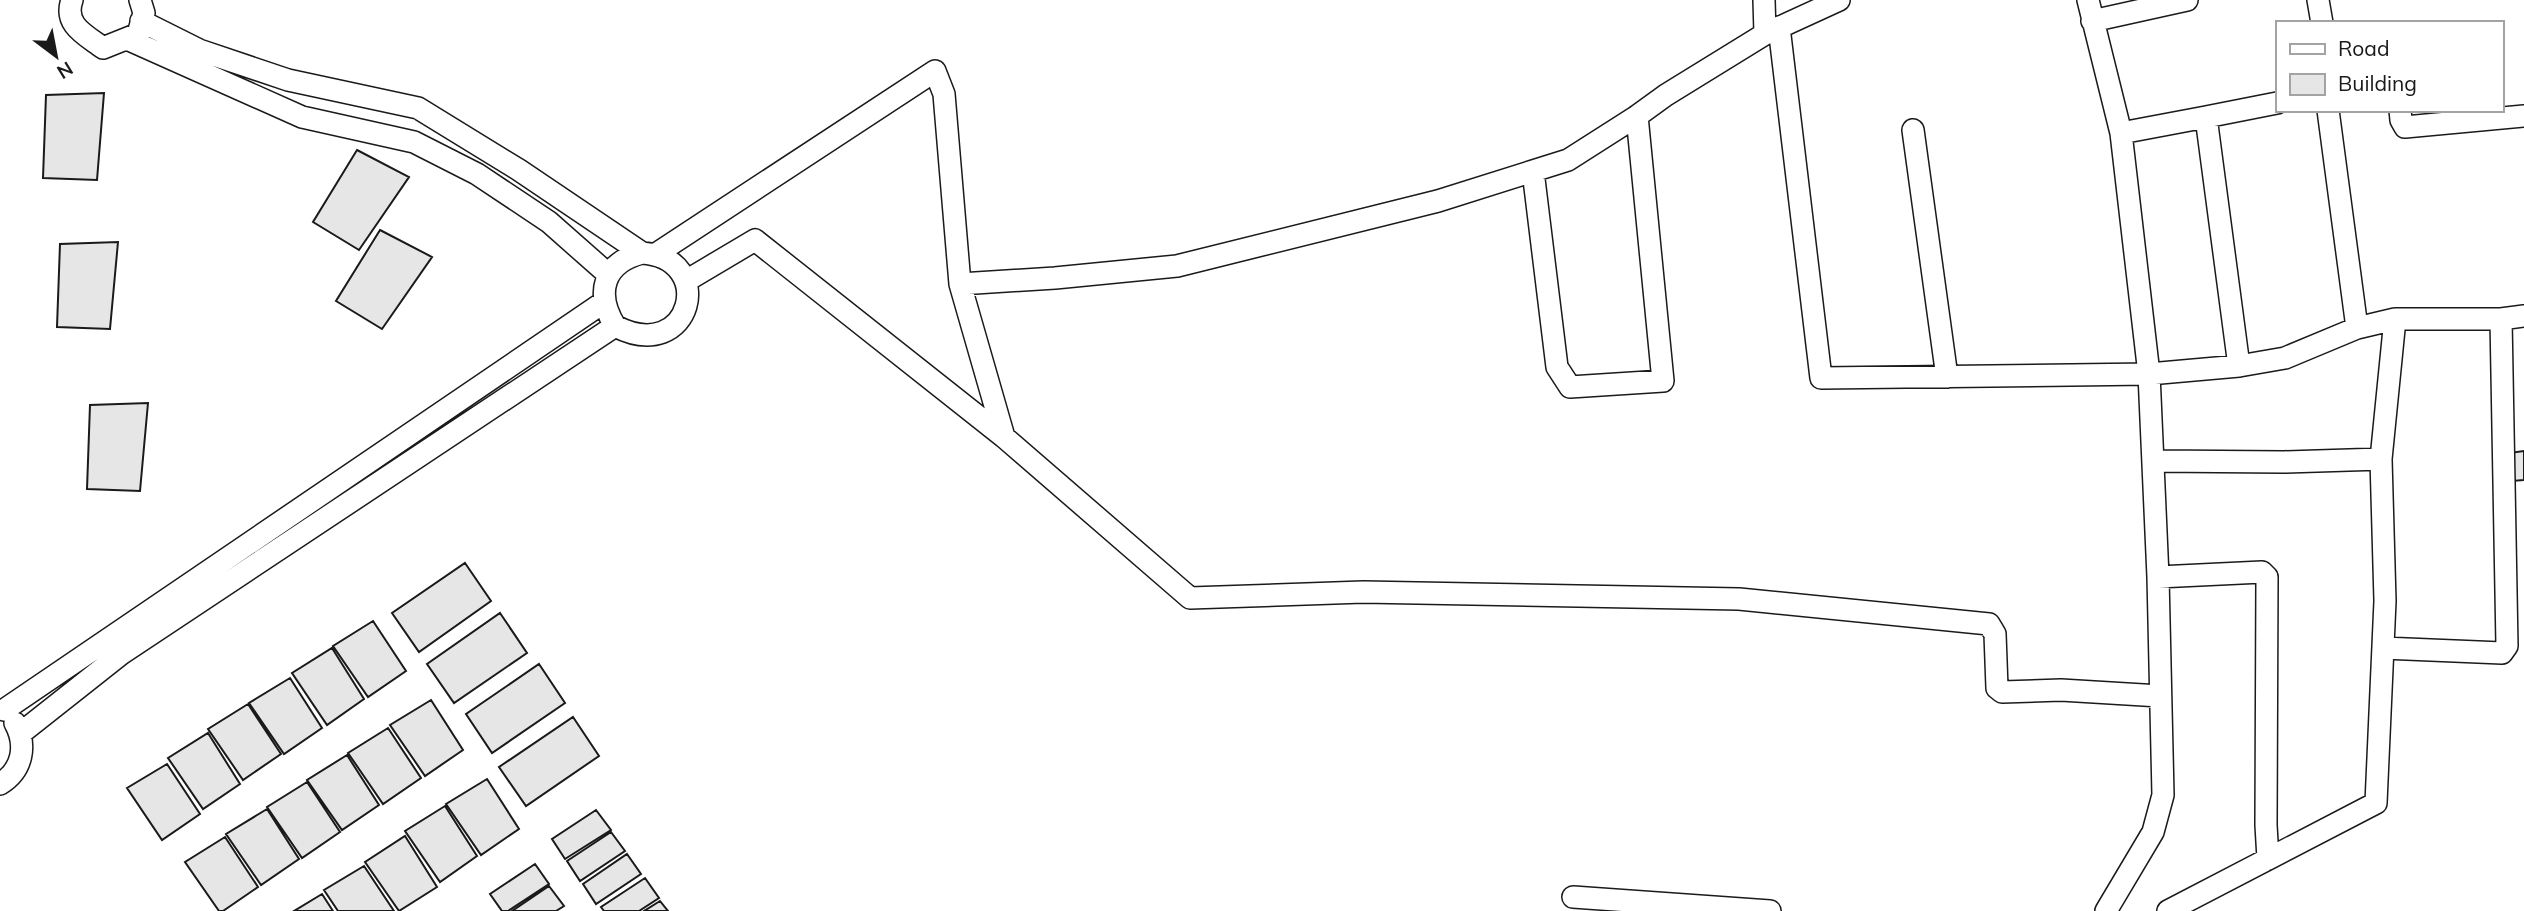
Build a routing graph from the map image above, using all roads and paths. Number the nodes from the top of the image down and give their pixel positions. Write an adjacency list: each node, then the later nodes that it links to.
1 (1764, 0): 10 (street)
2 (1839, 0): 10 (street)
3 (2088, 0): 8 (street)
4 (2186, 0): 8 (street)
5 (2318, 0): 9 (street)
6 (67, 3): 11 (street)
7 (141, 10): 11 (street); 21 (street)
8 (2092, 21): 19 (street)
9 (2322, 21)
10 (1772, 31): 15 (street); 33 (street)
11 (127, 39): 22 (street)
12 (2276, 103): 17 (street)
13 (2328, 112): 30 (street)
14 (2400, 112): 16 (street)
15 (1637, 116): 20 (street); 20 (street)
16 (2524, 116)
17 (2206, 117): 19 (street); 31 (street)
18 (1913, 130): 33 (street)
19 (2121, 133): 32 (street)
20 (1533, 171): 24 (street)
21 (649, 253): 22 (street); 23 (street); 24 (street)
22 (609, 275): 25 (street)
23 (686, 281): 29 (street); 34 (street)
24 (960, 284): 34 (street)
25 (604, 302): 29 (street); 40 (street)
26 (2524, 316): 28 (street)
27 (2395, 319): 28 (street); 30 (street); 35 (street)
28 (2501, 319): 38 (street)
29 (615, 326): 41 (street)
30 (2357, 328): 31 (street)
31 (2239, 366): 32 (street)
32 (2149, 374): 33 (street); 36 (street)
33 (1947, 377)
34 (1004, 437): 39 (street)
35 (2381, 459): 36 (street); 38 (street)
36 (2154, 461): 37 (street)
37 (2158, 577): 39 (street); 43 (street)
38 (2383, 648): 43 (street)
39 (2160, 696): 46 (street)
40 (2, 709): 41 (street)
41 (20, 733): 42 (street)
42 (0, 784)
43 (2268, 859): 47 (street)
44 (1573, 897): 45 (street)
45 (1770, 911)
46 (2106, 911)
47 (2168, 911)

